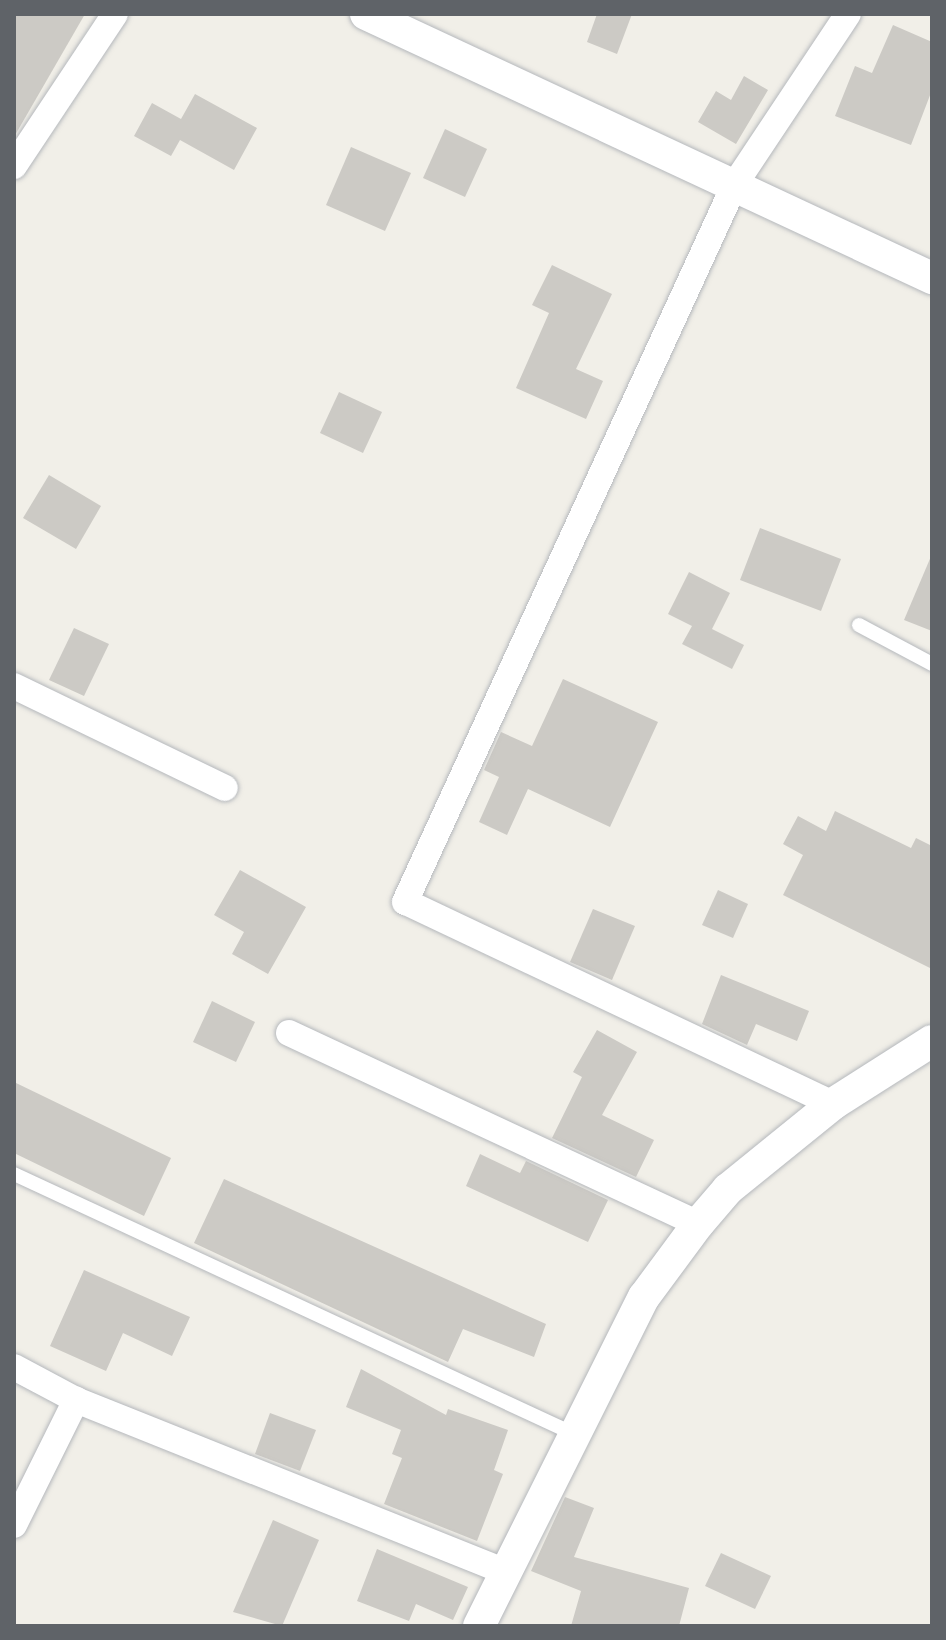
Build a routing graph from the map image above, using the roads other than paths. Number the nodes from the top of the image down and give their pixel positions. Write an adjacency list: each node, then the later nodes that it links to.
1 (115, 14): 4 (street)
2 (366, 14): 6 (street)
3 (848, 14): 6 (street)
4 (24, 138): 5 (street)
5 (14, 166)
6 (735, 184): 7 (street); 14 (street)
7 (932, 278)
8 (859, 625): 9 (lane)
9 (932, 664)
10 (14, 686): 11 (street)
11 (225, 788)
12 (289, 1033): 16 (street)
13 (932, 1041): 14 (street)
14 (833, 1104): 16 (street)
15 (14, 1174): 19 (lane)
16 (698, 1224): 19 (street)
17 (14, 1367): 18 (street)
18 (76, 1400): 20 (street); 21 (street)
19 (572, 1433): 21 (street)
20 (14, 1525)
21 (504, 1571): 22 (street)
22 (479, 1626)

